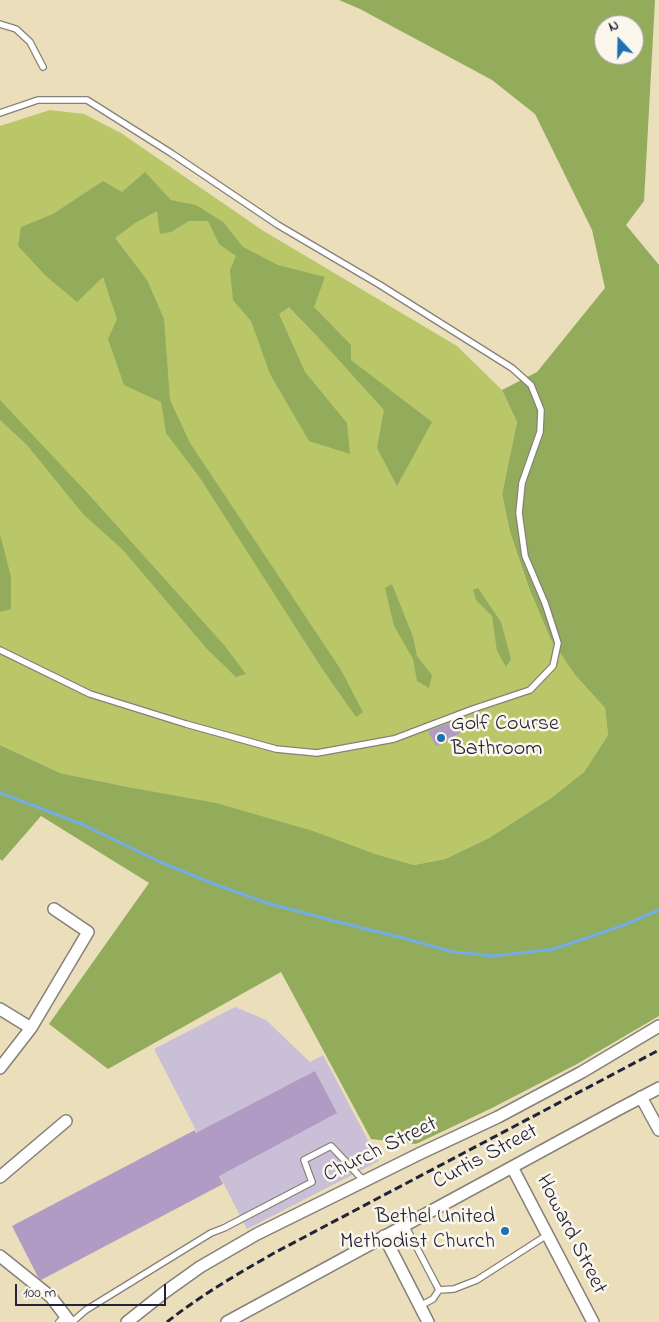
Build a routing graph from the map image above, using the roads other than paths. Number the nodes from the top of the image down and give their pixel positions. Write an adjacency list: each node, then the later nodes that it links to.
1 (0, 24): 2 (lane)
2 (43, 67)
3 (0, 113): 4 (lane)
4 (0, 650)
5 (54, 909): 8 (street)
6 (0, 1009): 8 (street)
7 (659, 1026): 16 (street, Church Street)
8 (32, 1028): 9 (street)
9 (0, 1068)
10 (659, 1088): 11 (street, Curtis Street)
11 (641, 1097): 13 (street); 14 (street, Curtis Street)
12 (66, 1121): 15 (street)
13 (659, 1130)
14 (512, 1167): 17 (street, Curtis Street); 18 (street, Howard Street)
15 (0, 1177)
16 (364, 1181): 24 (lane); 25 (street, Church Street)
17 (405, 1225): 19 (street, Curtis Street); 21 (lane)
18 (548, 1235): 21 (lane); 28 (street, Howard Street)
19 (384, 1236): 22 (street); 23 (street, Curtis Street)
20 (0, 1256): 24 (street)
21 (439, 1290): 22 (lane)
22 (420, 1306): 27 (street)
23 (239, 1319): 26 (street, Curtis Street)
24 (66, 1321)
25 (127, 1322)
26 (227, 1322)
27 (428, 1322)
28 (593, 1322)

